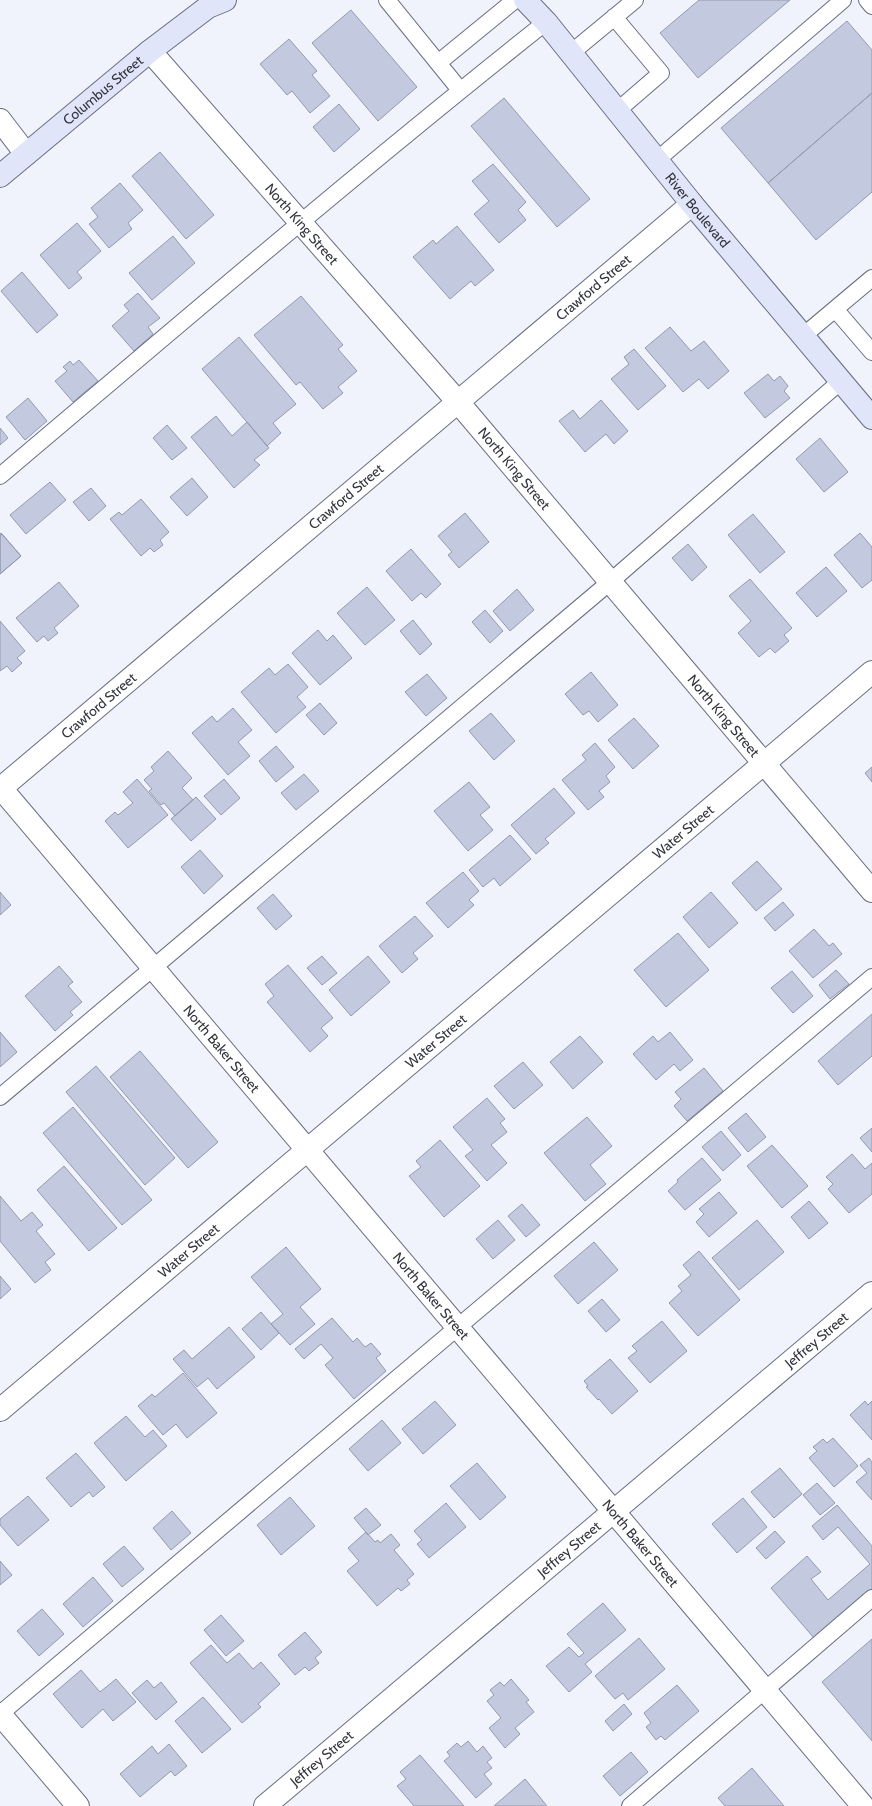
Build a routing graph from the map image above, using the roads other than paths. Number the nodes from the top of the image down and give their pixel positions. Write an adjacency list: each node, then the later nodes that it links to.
1 (387, 0): 13 (lane)
2 (515, 0): 13 (lane)
3 (526, 0): 10 (main road, River Boulevard)
4 (635, 0): 9 (lane)
5 (844, 0): 18 (lane)
6 (867, 0): 8 (lane)
7 (215, 2): 11 (main road, Columbus Street)
8 (872, 6)
9 (614, 17): 12 (lane); 15 (lane)
10 (546, 22): 12 (main road, River Boulevard); 14 (lane)
11 (150, 51): 17 (main road, Columbus Street); 21 (street, North King Street)
12 (571, 53): 15 (main road, River Boulevard)
13 (438, 63): 14 (lane)
14 (460, 90): 21 (lane)
15 (617, 111): 18 (main road, River Boulevard)
16 (0, 120): 17 (street)
17 (26, 154): 19 (main road, Columbus Street)
18 (657, 160): 20 (main road, River Boulevard)
19 (0, 176)
20 (692, 204): 24 (main road, River Boulevard); 27 (street, Crawford Street)
21 (300, 222): 27 (street, North King Street); 29 (lane)
22 (872, 278): 23 (lane)
23 (835, 309): 24 (lane); 25 (lane)
24 (803, 336): 26 (main road, River Boulevard)
25 (872, 352)
26 (841, 381): 28 (main road, River Boulevard); 30 (lane)
27 (458, 402): 30 (street, North King Street); 33 (street, Crawford Street)
28 (872, 418)
29 (0, 476)
30 (610, 582): 32 (street, North King Street); 35 (lane)
31 (872, 672): 32 (street, Water Street)
32 (764, 763): 34 (street, North King Street); 38 (street, Water Street)
33 (0, 788): 35 (street, North Baker Street)
34 (872, 891)
35 (154, 968): 37 (lane); 38 (street, North Baker Street)
36 (872, 977): 40 (lane)
37 (0, 1097)
38 (307, 1150): 40 (street, North Baker Street); 41 (street, Water Street)
39 (872, 1293): 42 (street, Jeffrey Street)
40 (458, 1328): 42 (street, North Baker Street); 45 (lane)
41 (0, 1410)
42 (614, 1512): 44 (street, North Baker Street); 47 (street, Jeffrey Street)
43 (872, 1598): 44 (lane)
44 (765, 1690): 48 (lane); 49 (street, North Baker Street)
45 (0, 1714): 46 (street)
46 (78, 1806)
47 (265, 1806)
48 (630, 1806)
49 (862, 1806)

